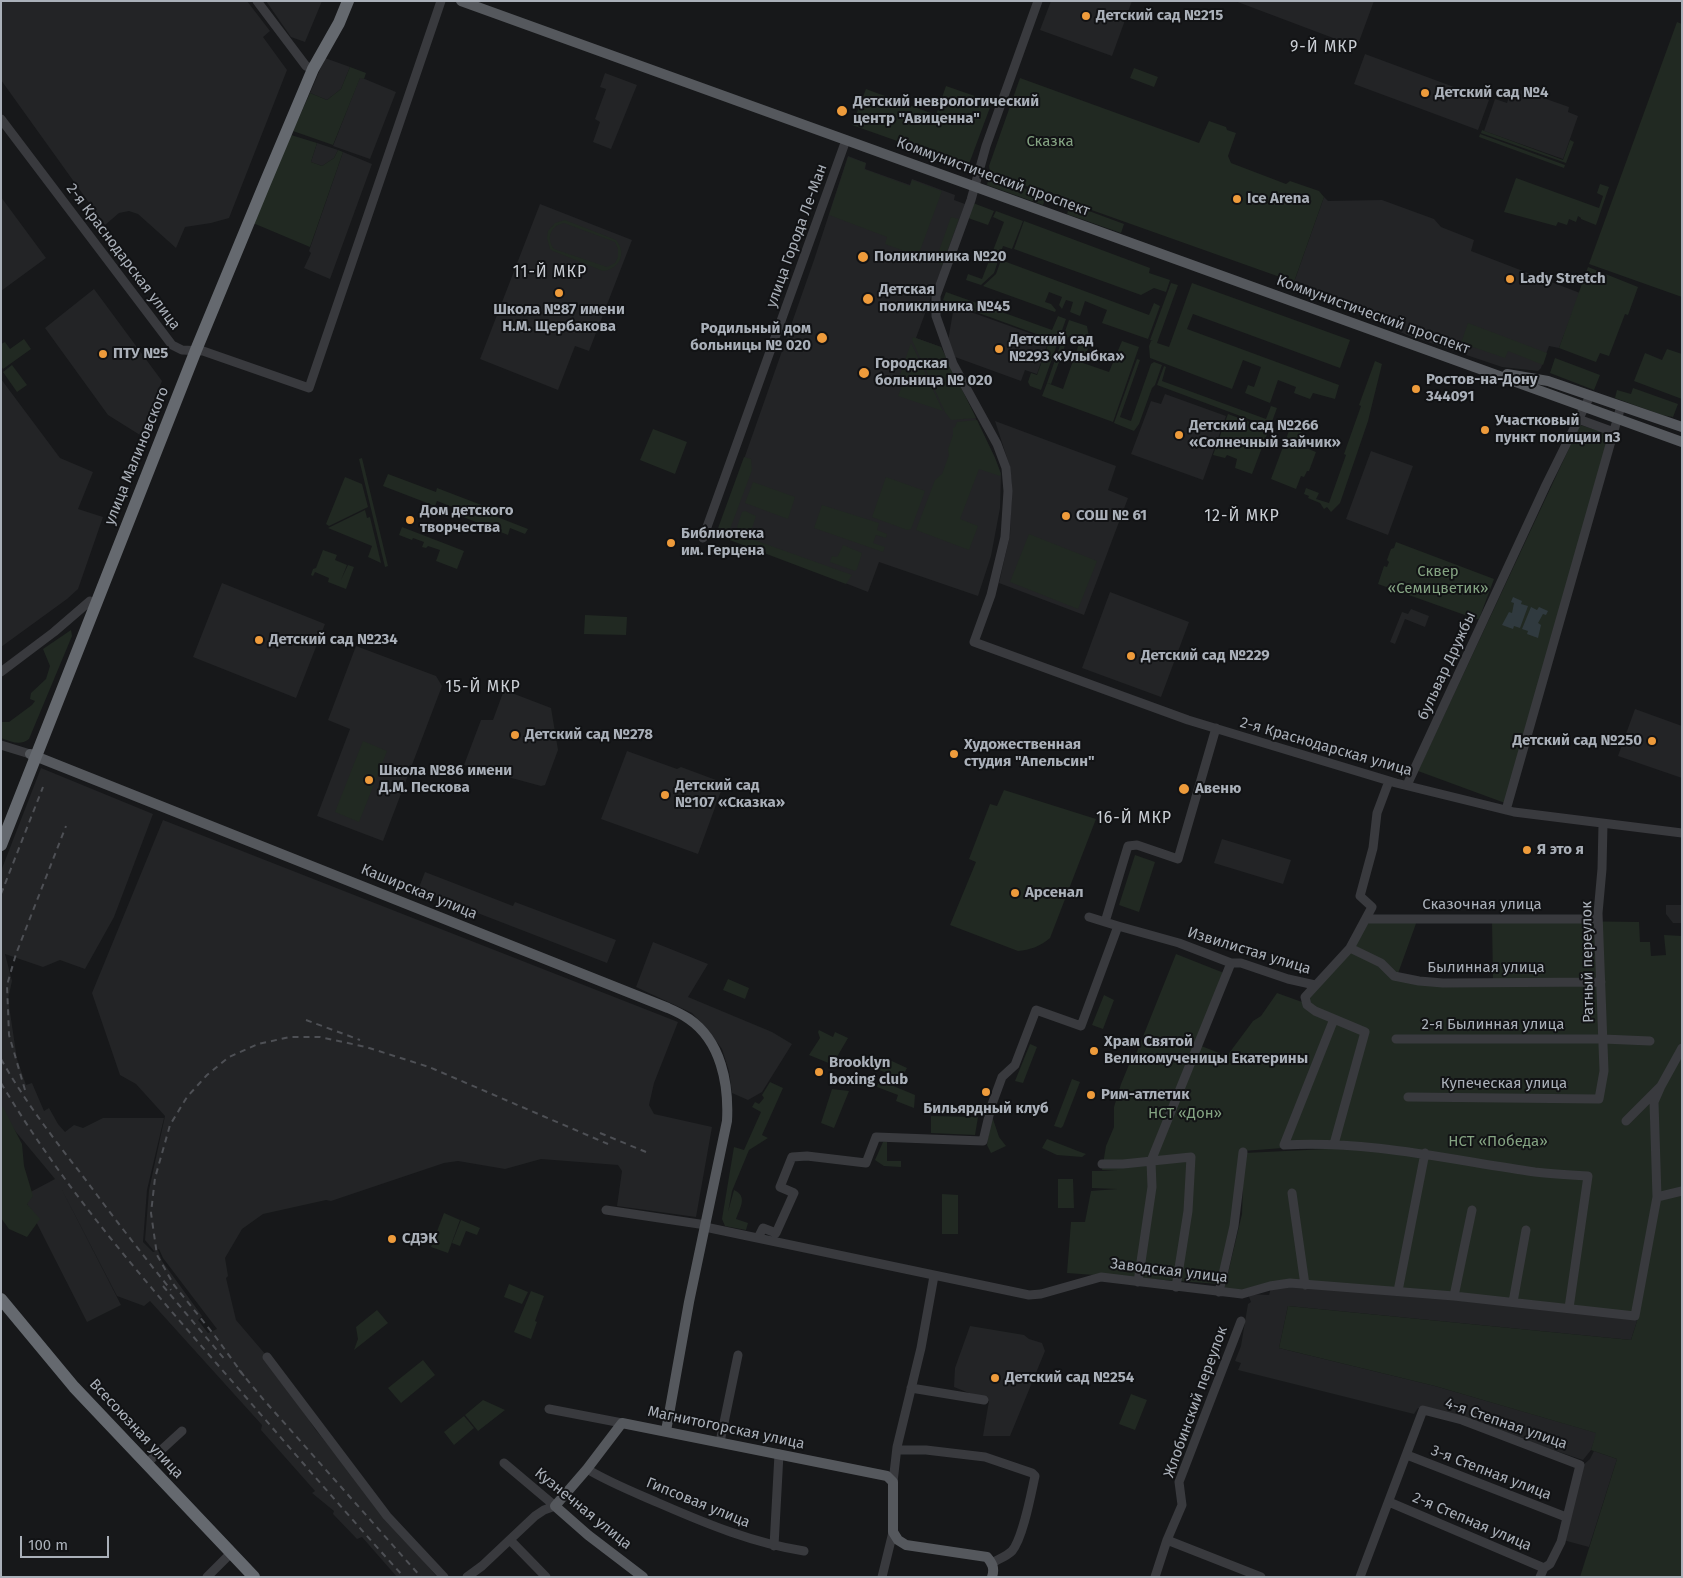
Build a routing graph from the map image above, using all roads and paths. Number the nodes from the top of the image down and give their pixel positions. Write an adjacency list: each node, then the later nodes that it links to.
1 (256, 1): 7 (street)
2 (339, 1): 7 (highway, улица Малиновского)
3 (348, 1): 7 (highway, улица Малиновского)
4 (441, 1): 11 (street, 2-я Краснодарская улица)
5 (461, 1): 9 (main road, Коммунистический проспект)
6 (1038, 1): 10 (street)
7 (310, 68): 11 (highway, улица Малиновского)
8 (1, 119): 11 (street, 2-я Краснодарская улица)
9 (846, 140): 10 (main road, Коммунистический проспект); 21 (street, улица Города Ле-Ман)
10 (974, 187): 12 (main road, Коммунистический проспект); 24 (street, 2-я Краснодарская улица)
11 (192, 351): 22 (highway, улица Малиновского); 26 (highway, улица Малиновского)
12 (1486, 371): 13 (main road, Коммунистический проспект); 15 (main road, Коммунистический проспект)
13 (1590, 396): 14 (main road, Коммунистический проспект); 15 (street, бульвар Дружбы)
14 (1621, 406): 17 (street); 18 (main road, Коммунистический проспект)
15 (1584, 407): 16 (street, бульвар Дружбы); 17 (main road, Коммунистический проспект)
16 (1578, 419): 19 (street); 28 (street, бульвар Дружбы)
17 (1618, 419): 19 (street); 20 (main road, Коммунистический проспект)
18 (1682, 427)
19 (1614, 432): 29 (street)
20 (1682, 442)
21 (704, 538)
22 (90, 601): 23 (street); 26 (highway, улица Малиновского)
23 (1, 672)
24 (1216, 728): 27 (street, 2-я Краснодарская улица); 37 (street)
25 (1, 745): 26 (street)
26 (33, 755): 31 (highway, улица Малиновского); 33 (highway, улица Малиновского); 62 (main road, Каширская улица)
27 (1389, 781): 28 (street, 2-я Краснодарская улица); 35 (street)
28 (1408, 783): 29 (street, 2-я Краснодарская улица)
29 (1506, 809): 30 (street, 2-я Краснодарская улица)
30 (1603, 824): 32 (street, 2-я Краснодарская улица); 36 (street, Ратный переулок)
31 (1, 831)
32 (1682, 833)
33 (1, 844)
34 (1089, 917): 37 (street, Извилистая улица)
35 (1367, 919): 36 (street, Сказочная улица); 39 (street)
36 (1598, 919): 41 (street, Ратный переулок)
37 (1104, 922): 38 (street, Извилистая улица)
38 (1118, 926): 40 (street, Извилистая улица); 64 (street)
39 (1350, 948): 41 (street, Былинная улица); 42 (street)
40 (1231, 963): 42 (street, Извилистая улица); 55 (street)
41 (1601, 982): 45 (street, Ратный переулок)
42 (1315, 985): 43 (street, Извилистая улица)
43 (1334, 1020): 52 (street, Извилистая улица); 52 (street)
44 (1396, 1039): 45 (street, 2-я Былинная улица)
45 (1603, 1039): 46 (street, 2-я Былинная улица); 50 (street, Ратный переулок)
46 (1650, 1041)
47 (1682, 1048): 48 (street)
48 (1661, 1086): 51 (street); 59 (street)
49 (1408, 1097): 50 (street, Купеческая улица)
50 (1599, 1099)
51 (1626, 1121)
52 (1334, 1144): 54 (street)
53 (1243, 1152): 70 (street)
54 (1426, 1153): 69 (street); 74 (street)
55 (1151, 1161): 56 (street); 66 (street); 68 (street)
56 (1102, 1164)
57 (1682, 1191): 59 (street)
58 (1292, 1193): 67 (street)
59 (1657, 1197): 74 (street, Заводская улица)
60 (606, 1210): 62 (street, Заводская улица)
61 (1472, 1210): 71 (street)
62 (706, 1226): 64 (street, Заводская улица); 83 (main road, Каширская улица)
63 (1526, 1230): 73 (street)
64 (758, 1238): 65 (street, Заводская улица)
65 (934, 1276): 66 (street, Заводская улица); 78 (street)
66 (1138, 1282): 68 (street, Заводская улица)
67 (1305, 1285): 69 (street, Заводская улица); 70 (street, Заводская улица)
68 (1176, 1286): 70 (street, Заводская улица)
69 (1398, 1291): 71 (street, Заводская улица)
70 (1219, 1292)
71 (1454, 1296): 73 (street, Заводская улица)
72 (1, 1299): 88 (highway, Всесоюзная улица)
73 (1513, 1302): 74 (street, Заводская улица)
74 (1569, 1308)
75 (1240, 1321): 97 (street, Жлобинский переулок)
76 (738, 1355): 84 (street)
77 (267, 1357): 106 (street)
78 (911, 1388): 79 (street); 85 (street)
79 (984, 1400)
80 (549, 1408): 81 (street, Магнитогорская улица)
81 (622, 1423): 83 (main road, Магнитогорская улица); 90 (main road)
82 (182, 1431): 88 (street)
83 (666, 1431): 84 (main road, Магнитогорская улица)
84 (720, 1442): 86 (main road, Магнитогорская улица)
85 (897, 1450): 91 (street); 101 (street)
86 (779, 1454): 91 (main road, Магнитогорская улица); 98 (street)
87 (1407, 1455): 92 (street); 94 (street, 3-я Степная улица); 94 (street, 4-я Степная улица)
88 (146, 1464): 100 (highway, Всесоюзная улица)
89 (504, 1464): 93 (street, Кузнечная улица)
90 (587, 1469): 93 (main road); 98 (street, Гипсовая улица)
91 (893, 1482): 95 (main road)
92 (1389, 1502): 102 (street, 2-я Степная улица); 113 (street)
93 (555, 1506): 96 (street); 108 (main road, Кузнечная улица)
94 (1566, 1517): 102 (street)
95 (893, 1532): 101 (main road); 109 (street)
96 (510, 1540): 103 (street); 107 (street)
97 (1167, 1540): 111 (street, Жлобинский переулок); 112 (street)
98 (774, 1546): 99 (street, Гипсовая улица)
99 (804, 1551)
100 (231, 1553): 104 (street); 105 (highway, Всесоюзная улица)
101 (992, 1563): 110 (main road)
102 (1542, 1572)
103 (470, 1576)
104 (207, 1577)
105 (254, 1577)
106 (444, 1577)
107 (546, 1577)
108 (643, 1577)
109 (882, 1577)
110 (992, 1577)
111 (1156, 1577)
112 (1261, 1577)
113 (1360, 1577)

